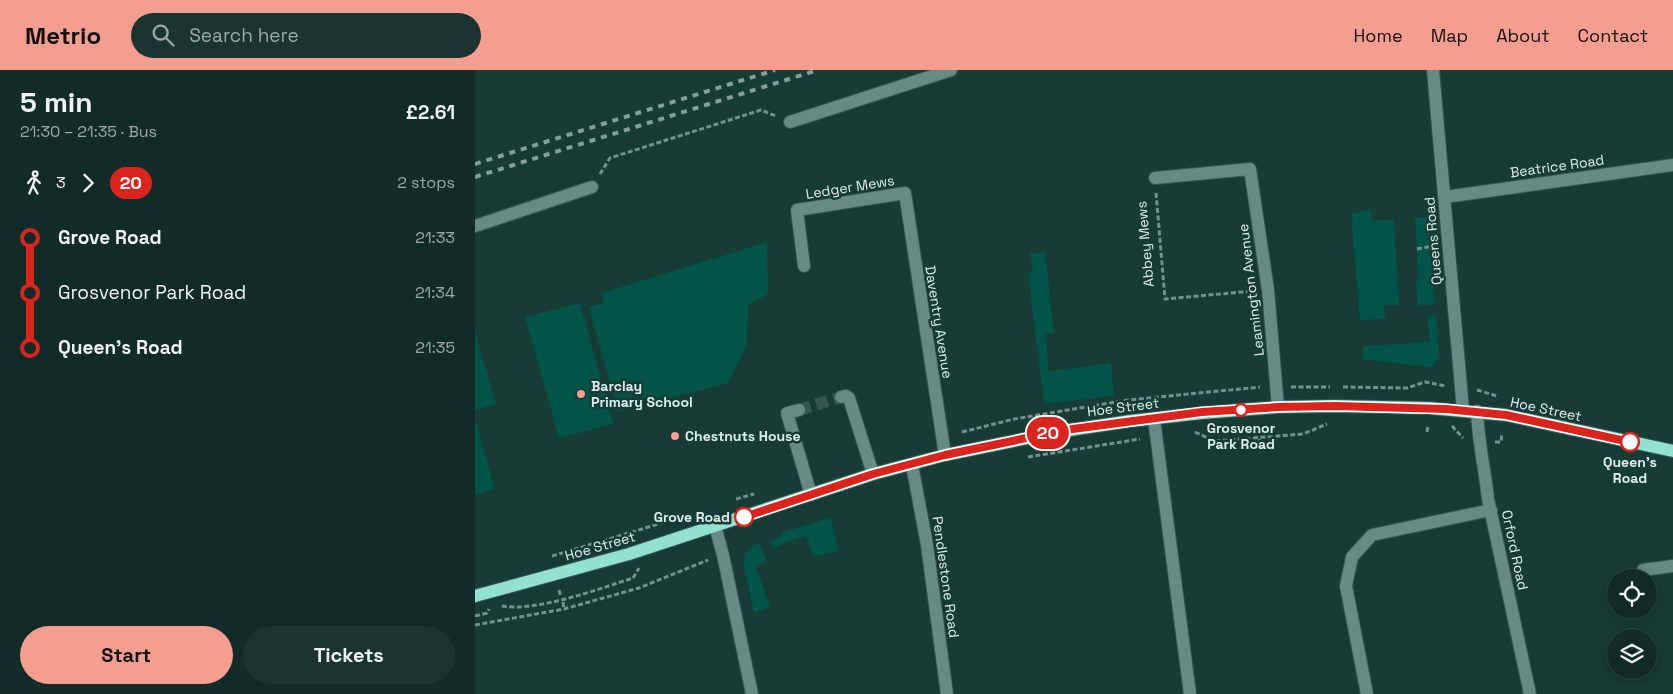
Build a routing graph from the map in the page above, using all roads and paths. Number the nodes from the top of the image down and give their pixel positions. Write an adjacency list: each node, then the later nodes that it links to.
1 (951, 70): 3 (street)
2 (1433, 70): 8 (street, Queens Road)
3 (790, 122): 6 (path)
4 (1673, 165): 8 (street, Beatrice Road)
5 (1155, 178): 11 (street, Leamington Avenue); 11 (path, Abbey Mews)
6 (592, 187): 9 (street)
7 (905, 194): 10 (street, Ledger Mews); 33 (street, Daventry Avenue)
8 (1445, 197): 19 (street, Queens Road)
9 (475, 226)
10 (804, 266)
11 (1269, 290): 17 (street, Leamington Avenue)
12 (1430, 384): 14 (path)
13 (1474, 390): 16 (path, Hoe Street)
14 (1430, 391)
15 (841, 397): 35 (street)
16 (1502, 397)
17 (1278, 407): 19 (main road, Hoe Street); 21 (main road, Hoe Street)
18 (799, 410): 36 (street)
19 (1463, 410): 20 (main road, Hoe Street)
20 (1477, 411): 32 (main road, Hoe Street); 37 (street, Orford Road)
21 (1153, 419): 33 (main road, Hoe Street); 52 (street)
22 (1329, 423): 28 (path)
23 (1434, 425): 29 (path)
24 (1443, 425): 25 (path)
25 (1452, 426): 26 (path); 30 (path)
26 (1461, 426)
27 (1259, 429): 31 (path)
28 (1193, 430)
29 (1427, 432)
30 (1458, 434)
31 (1260, 446)
32 (1673, 451)
33 (945, 455): 34 (main road, Hoe Street)
34 (913, 465): 35 (main road, Hoe Street); 51 (street, Pendlestone Road)
35 (873, 474): 36 (main road, Hoe Street)
36 (811, 495): 38 (main road, Hoe Street)
37 (1491, 510): 53 (street); 54 (street, Orford Road)
38 (715, 526): 39 (street); 44 (main road, Hoe Street)
39 (723, 555): 47 (path); 50 (street)
40 (641, 565): 48 (path)
41 (1673, 566): 42 (street)
42 (1650, 569)
43 (559, 589): 45 (path)
44 (475, 596)
45 (561, 597)
46 (563, 602): 47 (path)
47 (564, 609): 49 (path)
48 (475, 616)
49 (475, 625)
50 (752, 694)
51 (947, 694)
52 (1191, 694)
53 (1367, 694)
54 (1530, 694)

